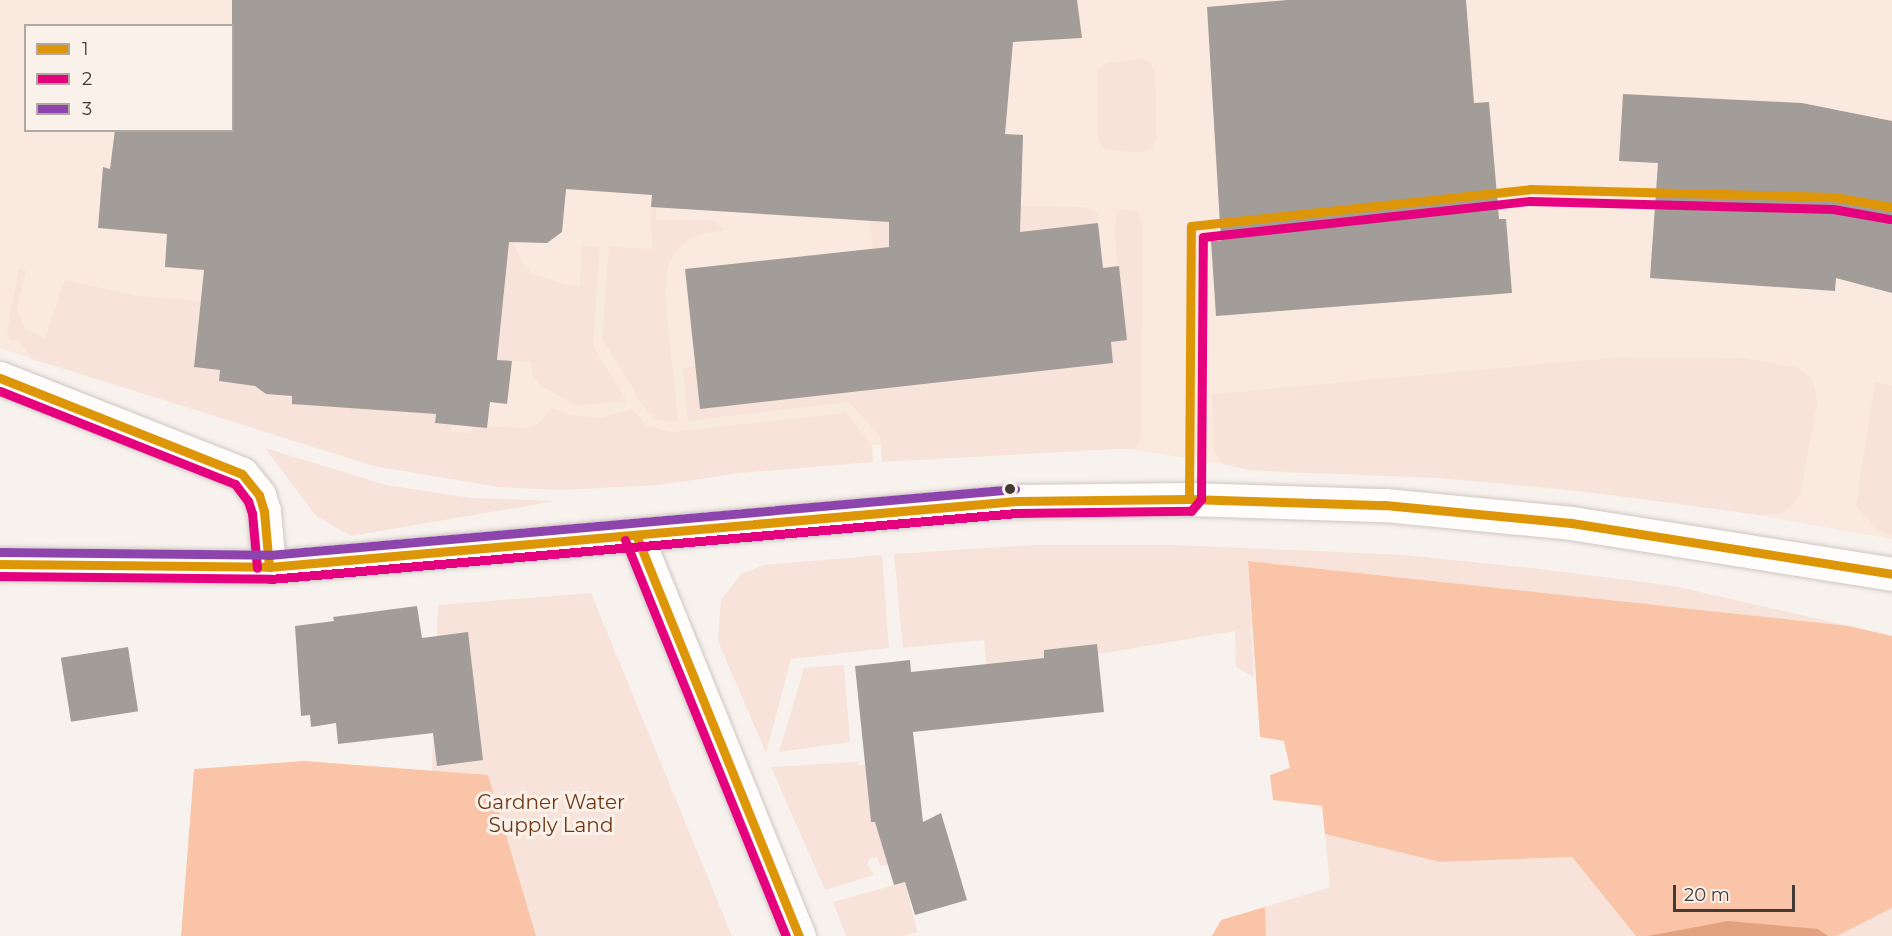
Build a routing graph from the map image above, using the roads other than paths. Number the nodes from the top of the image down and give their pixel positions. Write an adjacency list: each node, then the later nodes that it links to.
1 (0, 378): 4 (street)
2 (636, 535): 4 (street); 5 (street); 6 (street)
3 (0, 564): 4 (street)
4 (269, 567)
5 (1892, 574)
6 (799, 936)

